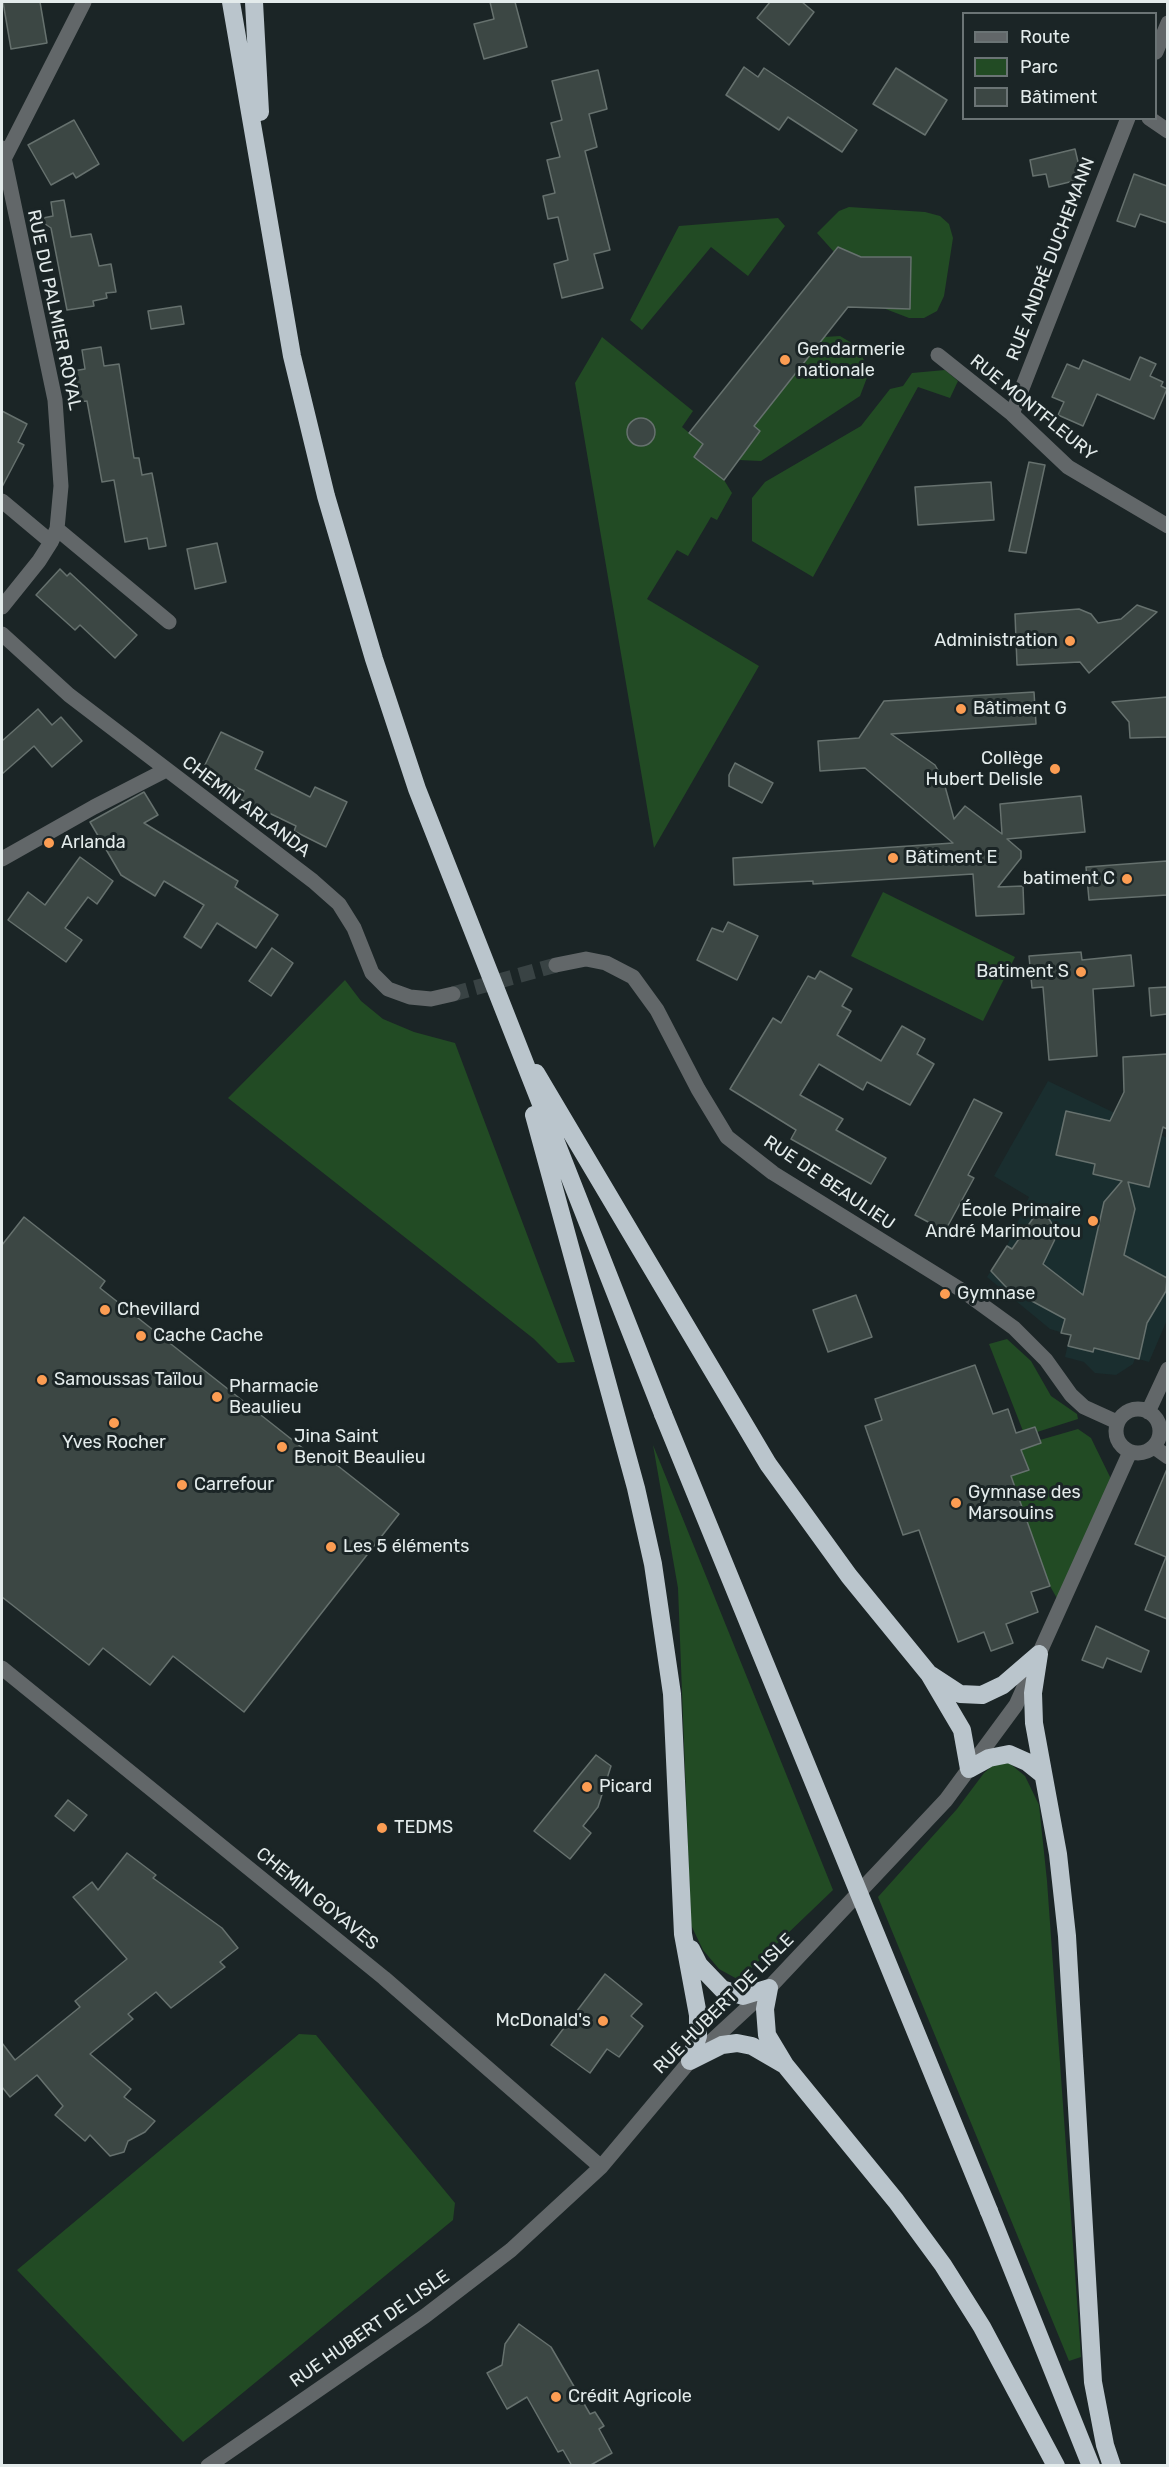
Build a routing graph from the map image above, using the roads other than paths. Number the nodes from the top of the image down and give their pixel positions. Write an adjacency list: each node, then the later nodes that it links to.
1 (84, 2): 9 (street)
2 (231, 2): 10 (highway)
3 (254, 2): 10 (highway)
4 (1167, 23): 5 (street)
5 (1157, 47)
6 (1127, 120): 13 (street, RUE ANDRÉ DUCHEMANN)
7 (1152, 120): 8 (street)
8 (1167, 131)
9 (3, 153): 11 (street, RUE DU PALMIER ROYAL)
10 (265, 197): 24 (highway)
11 (7, 199): 16 (street, RUE DU PALMIER ROYAL)
12 (938, 355): 13 (street, RUE MONTFLEURY)
13 (1012, 414): 15 (street, RUE MONTFLEURY)
14 (2, 501): 16 (street)
15 (1167, 526)
16 (54, 536): 17 (street, RUE DU PALMIER ROYAL); 18 (street)
17 (2, 607)
18 (169, 622)
19 (2, 634): 20 (street, CHEMIN ARLANDA)
20 (166, 770): 21 (street); 23 (street, CHEMIN ARLANDA)
21 (2, 859)
22 (556, 965): 27 (street, RUE DE BEAULIEU)
23 (453, 994)
24 (512, 1033): 33 (highway); 36 (highway); 43 (highway, bridge)
25 (1167, 1370): 26 (street)
26 (1148, 1412): 27 (street); 28 (street)
27 (1118, 1422): 29 (street)
28 (1154, 1447): 29 (street); 30 (street)
29 (1130, 1452): 31 (street, RUE HUBERT DE LISLE)
30 (1167, 1457)
31 (1039, 1654): 33 (highway); 34 (street, RUE HUBERT DE LISLE); 35 (highway)
32 (2, 1668): 40 (street, CHEMIN GOYAVES)
33 (929, 1674): 34 (highway)
34 (969, 1769): 35 (highway); 37 (street, RUE HUBERT DE LISLE)
35 (1042, 1774): 44 (highway)
36 (683, 1934): 37 (highway); 38 (highway)
37 (769, 1988): 38 (street, RUE HUBERT DE LISLE); 39 (highway)
38 (690, 2061): 39 (highway); 40 (street, RUE HUBERT DE LISLE)
39 (784, 2065): 42 (highway)
40 (602, 2167): 41 (street, RUE HUBERT DE LISLE)
41 (208, 2466)
42 (1056, 2466)
43 (1091, 2466)
44 (1112, 2466)

